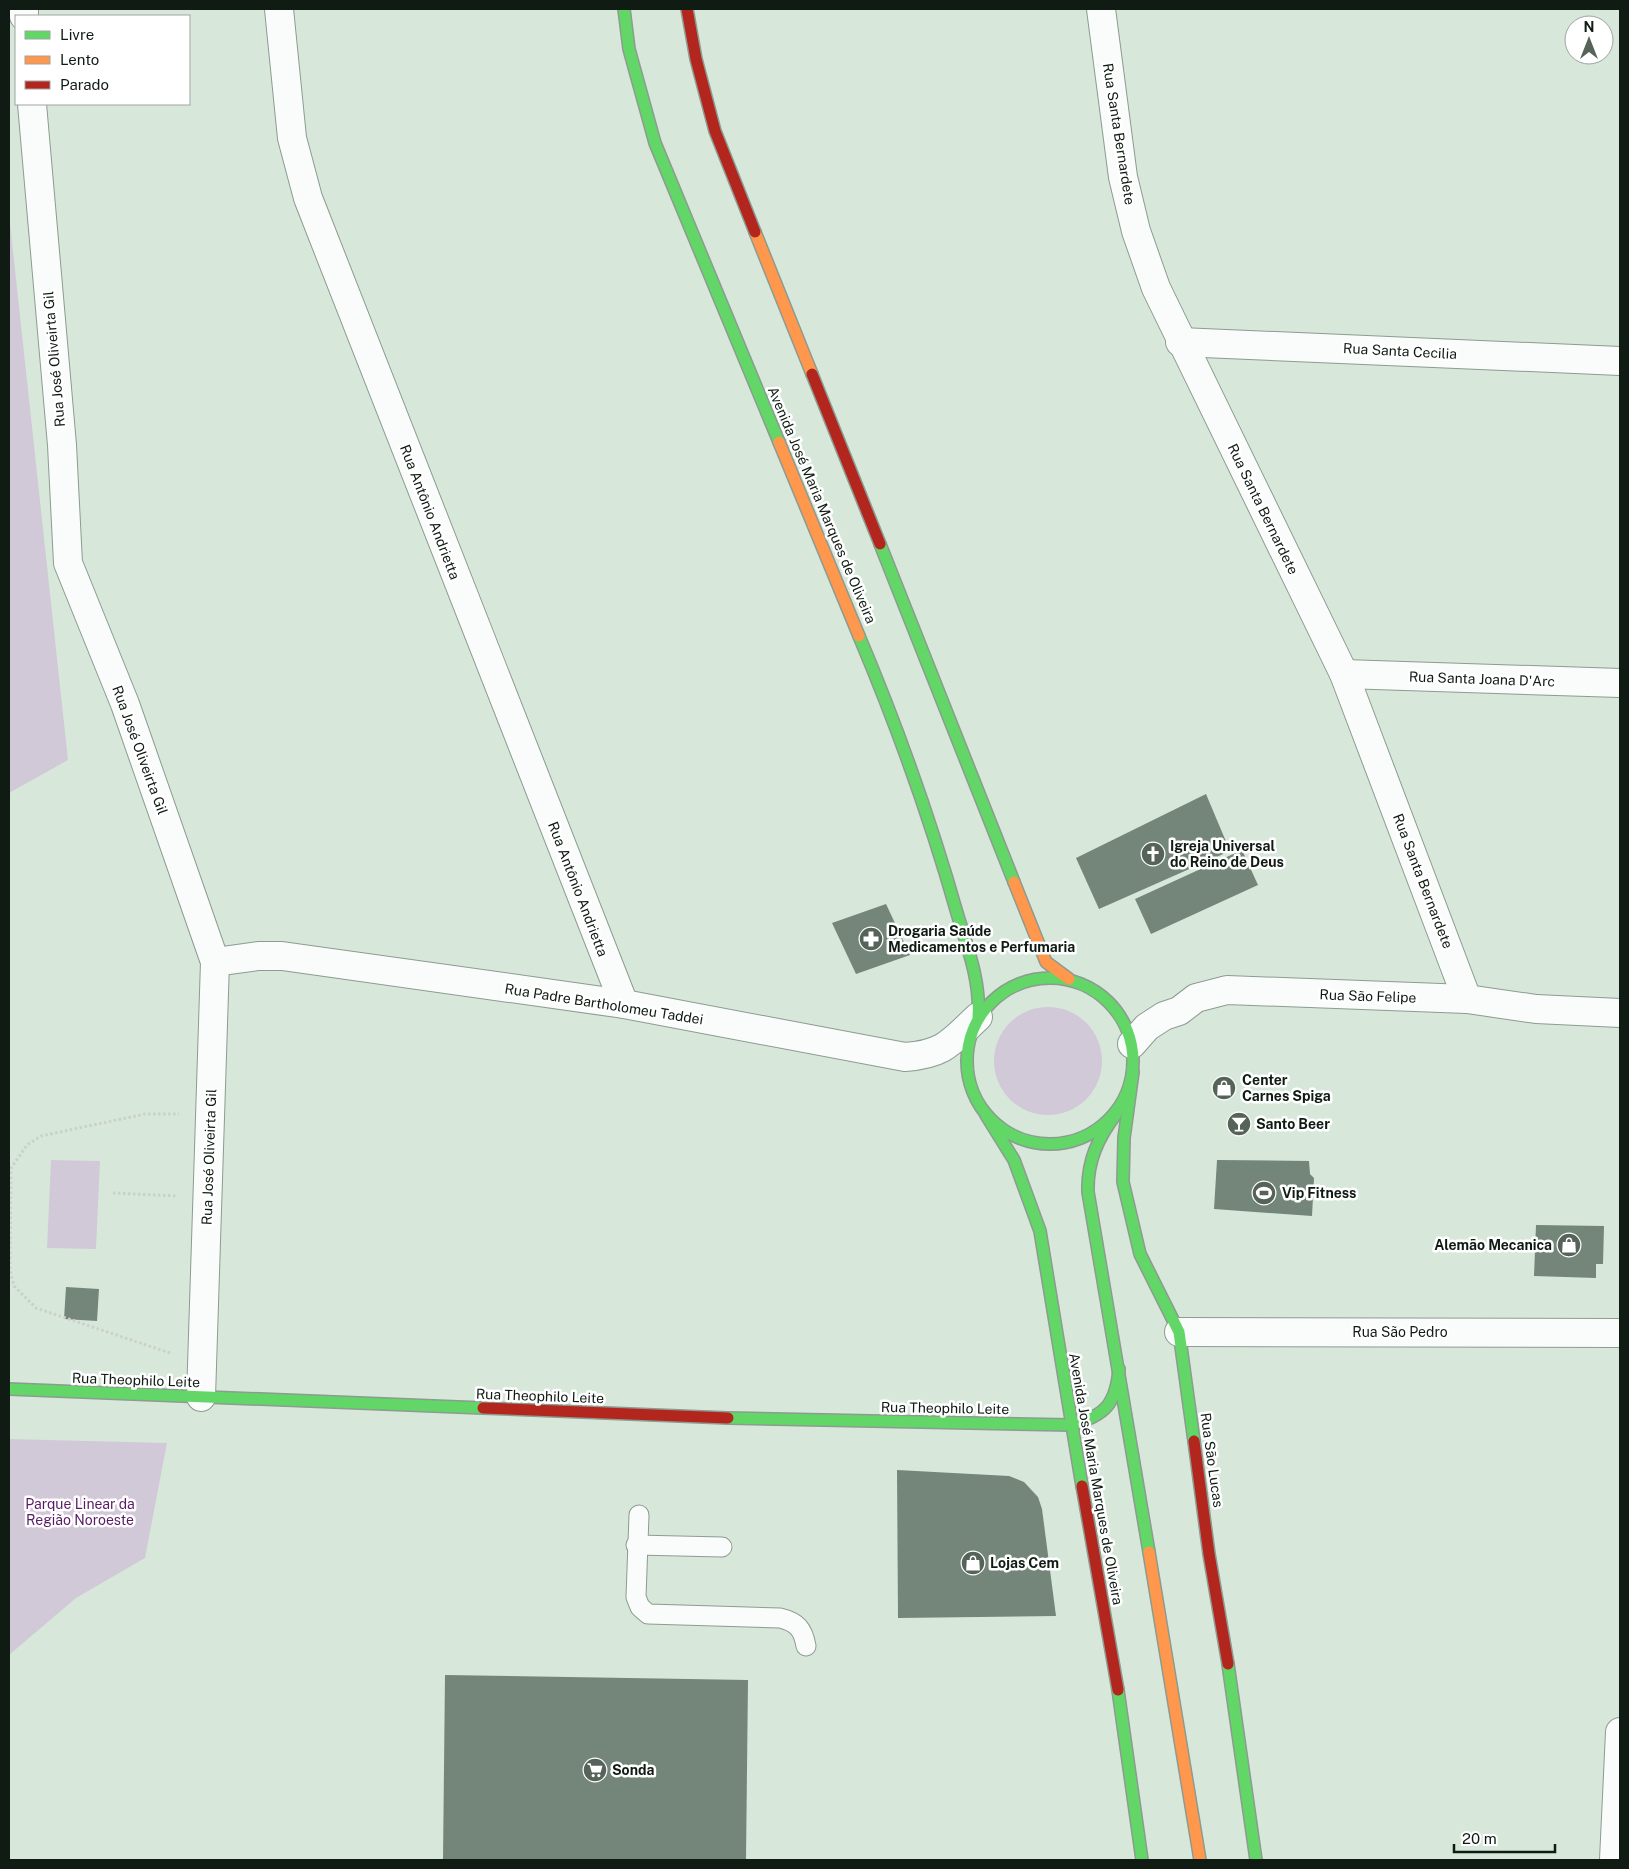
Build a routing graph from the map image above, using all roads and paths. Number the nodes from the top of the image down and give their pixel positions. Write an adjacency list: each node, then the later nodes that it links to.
1 (279, 9): 13 (street, Rua Antônio Andrietta)
2 (624, 9): 15 (main road, Avenida José Maria Marques de Oliveira)
3 (687, 9): 11 (main road)
4 (1101, 9): 6 (street, Rua Santa Bernardete)
5 (32, 105): 10 (street, Rua José Oliveirta Gil)
6 (1180, 342): 7 (street, Rua Santa Cecilia); 8 (street, Rua Santa Bernardete)
7 (1620, 361)
8 (1344, 674): 9 (street, Rua Santa Joana D'Arc); 12 (street, Rua Santa Bernardete)
9 (1620, 683)
10 (215, 962): 13 (street, Rua Padre Bartholomeu Taddei); 18 (street, Rua José Oliveirta Gil)
11 (1068, 979): 15 (main road); 16 (main road)
12 (1467, 1000): 14 (street, Rua São Felipe); 16 (street, Rua São Felipe)
13 (624, 1004): 15 (street, Rua Padre Bartholomeu Taddei)
14 (1620, 1013)
15 (978, 1017): 20 (main road)
16 (1132, 1044): 17 (main road)
17 (1133, 1072): 19 (main road); 23 (main road, Rua São Lucas)
18 (210, 1114): 22 (street, Rua José Oliveirta Gil); 25 (path)
19 (1116, 1114): 20 (main road); 26 (main road)
20 (986, 1115): 29 (main road, Avenida José Maria Marques de Oliveira)
21 (113, 1193): 22 (path)
22 (208, 1198): 25 (street, Rua José Oliveirta Gil)
23 (1179, 1332): 24 (street, Rua São Pedro); 37 (main road, Rua São Lucas)
24 (1620, 1333)
25 (202, 1363): 28 (street, Rua José Oliveirta Gil)
26 (1119, 1369): 29 (main road); 36 (main road)
27 (9, 1389): 28 (main road, Rua Theophilo Leite)
28 (201, 1397): 29 (main road, Rua Theophilo Leite)
29 (1071, 1425): 35 (main road, Avenida José Maria Marques de Oliveira)
30 (638, 1515): 31 (lane)
31 (636, 1545): 32 (lane); 33 (lane)
32 (722, 1548)
33 (806, 1646)
34 (1620, 1732): 38 (street)
35 (1142, 1860)
36 (1200, 1860)
37 (1256, 1860)
38 (1614, 1860)

